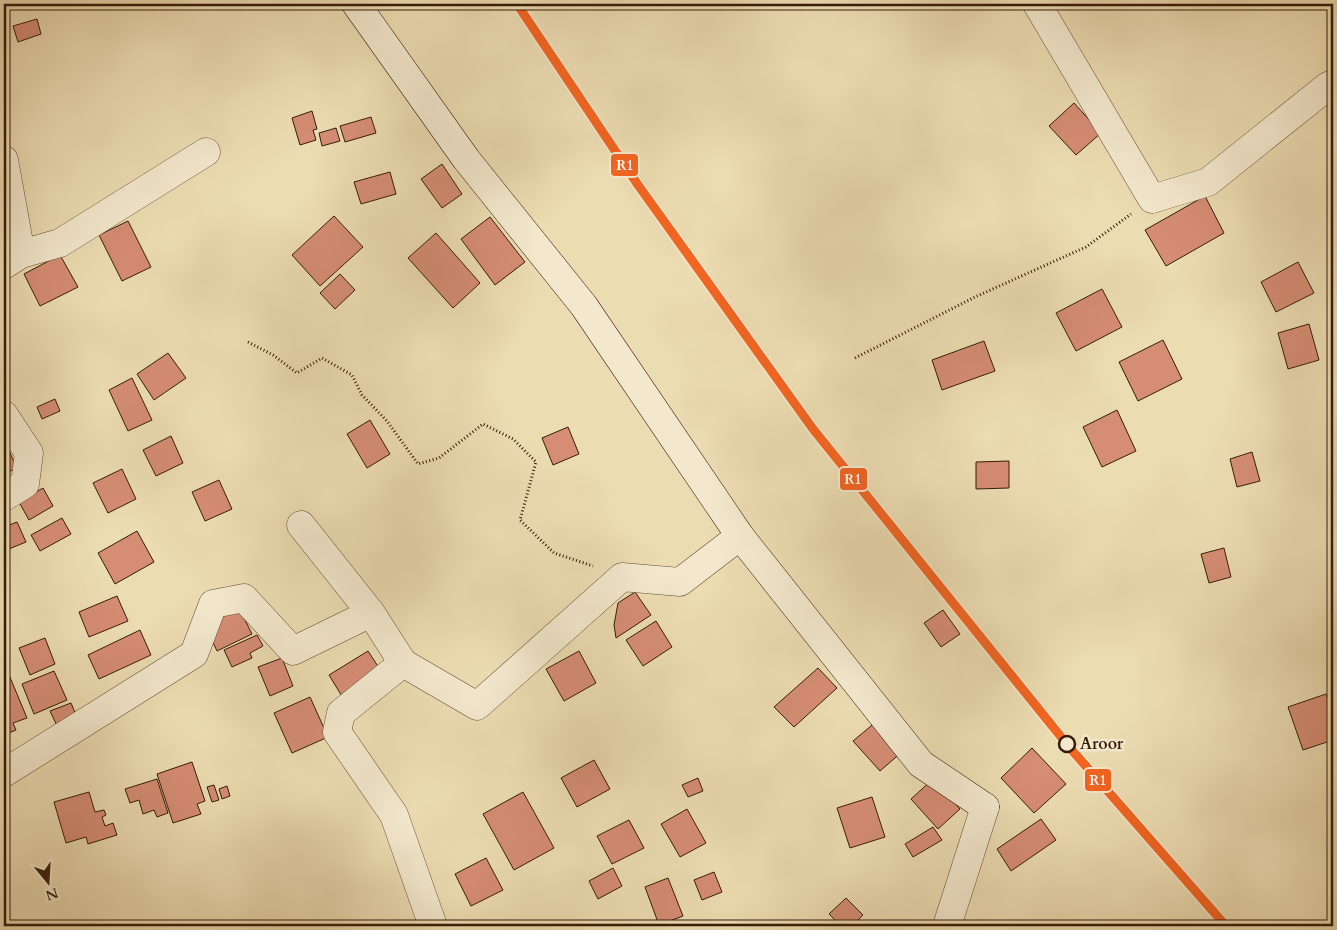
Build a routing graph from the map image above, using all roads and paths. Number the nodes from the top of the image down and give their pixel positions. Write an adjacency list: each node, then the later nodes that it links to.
1 (356, 4): 13 (street)
2 (1037, 4): 6 (street)
3 (1333, 84): 6 (street)
4 (206, 152): 7 (street)
5 (4, 160): 7 (street)
6 (1152, 198): 9 (path)
7 (12, 259)
8 (248, 342): 14 (path)
9 (855, 358)
10 (4, 415): 11 (street)
11 (4, 498)
12 (301, 525): 15 (street)
13 (740, 536): 14 (street); 19 (street)
14 (622, 577): 16 (street)
15 (371, 614): 16 (street); 17 (street)
16 (403, 663): 18 (street)
17 (4, 774)
18 (433, 926)
19 (947, 926)

